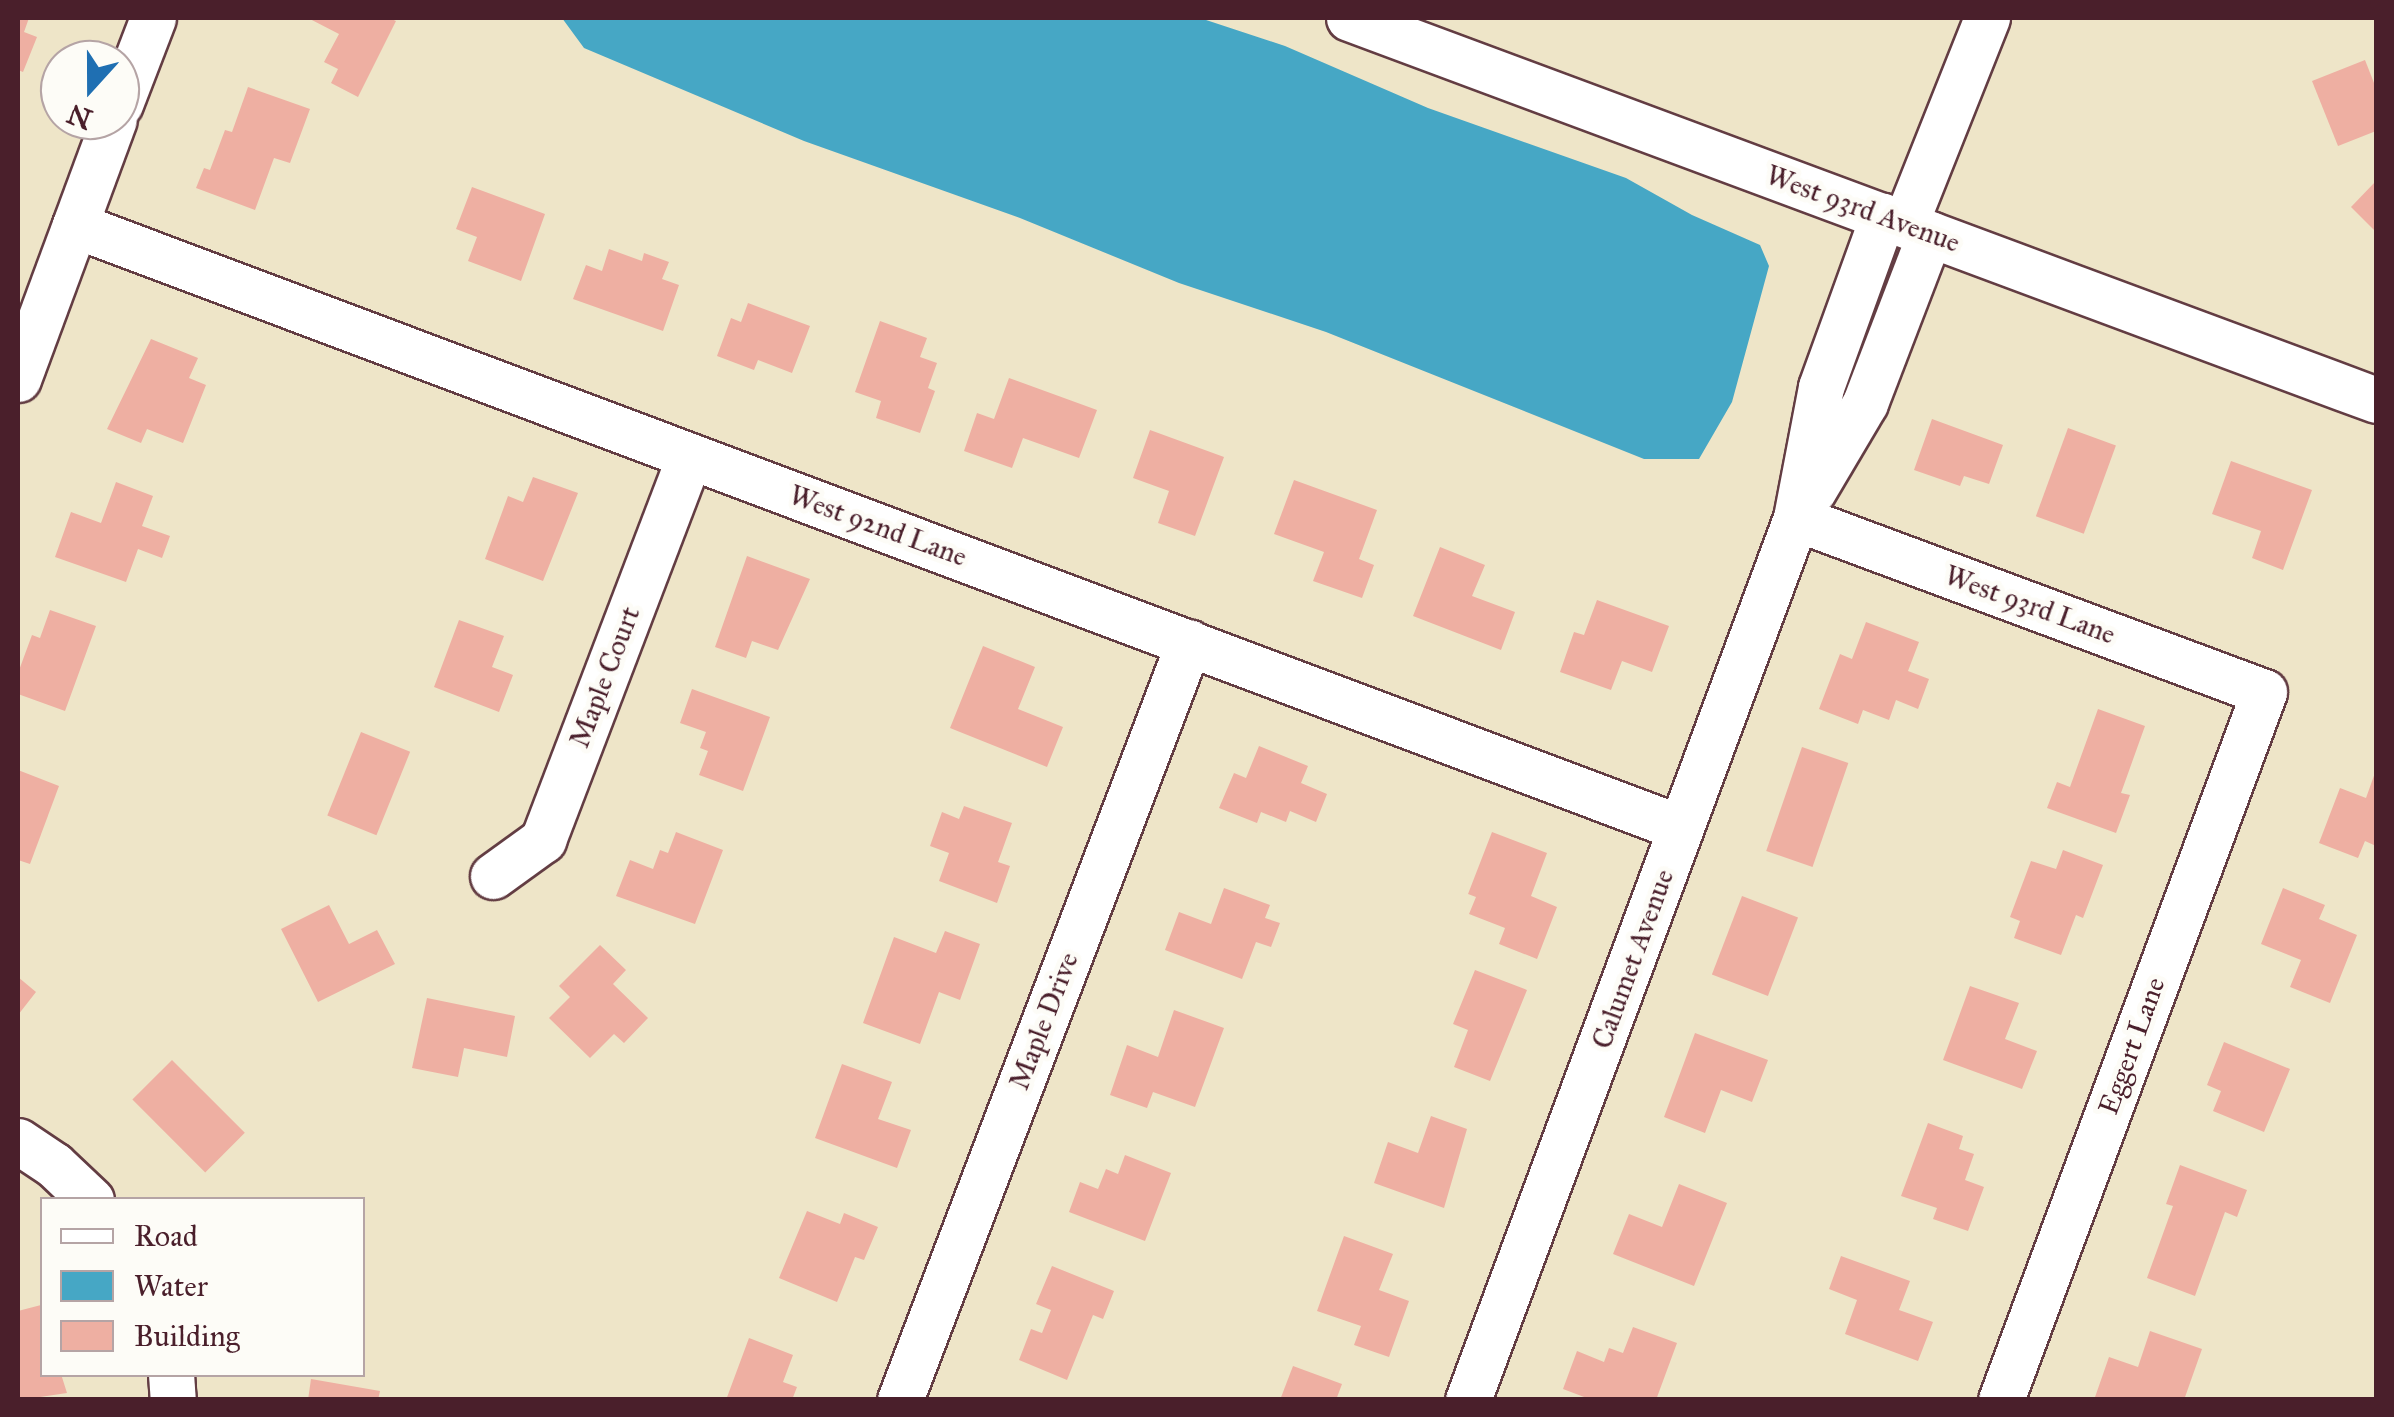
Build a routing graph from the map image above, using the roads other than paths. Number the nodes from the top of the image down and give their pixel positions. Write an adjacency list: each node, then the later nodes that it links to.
1 (153, 18): 4 (street)
2 (1349, 18): 7 (street, West 93rd Avenue)
3 (1987, 18): 7 (street, Calumet Avenue)
4 (140, 52)
5 (106, 140): 6 (street)
6 (74, 225): 8 (street); 10 (street, West 92nd Lane)
7 (1906, 225): 9 (street, West 93rd Avenue); 11 (street, Calumet Avenue)
8 (18, 380)
9 (2376, 400)
10 (690, 456): 12 (street, West 92nd Lane); 15 (street, Maple Court)
11 (1796, 518): 13 (street, West 93rd Lane); 14 (street, Calumet Avenue)
12 (1189, 642): 14 (street, West 92nd Lane); 18 (street, Maple Drive)
13 (2264, 692): 20 (street, Eggert Lane)
14 (1682, 828): 19 (street, Calumet Avenue)
15 (493, 876)
16 (18, 1141): 17 (street)
17 (88, 1197)
18 (900, 1400)
19 (1468, 1400)
20 (2000, 1400)

